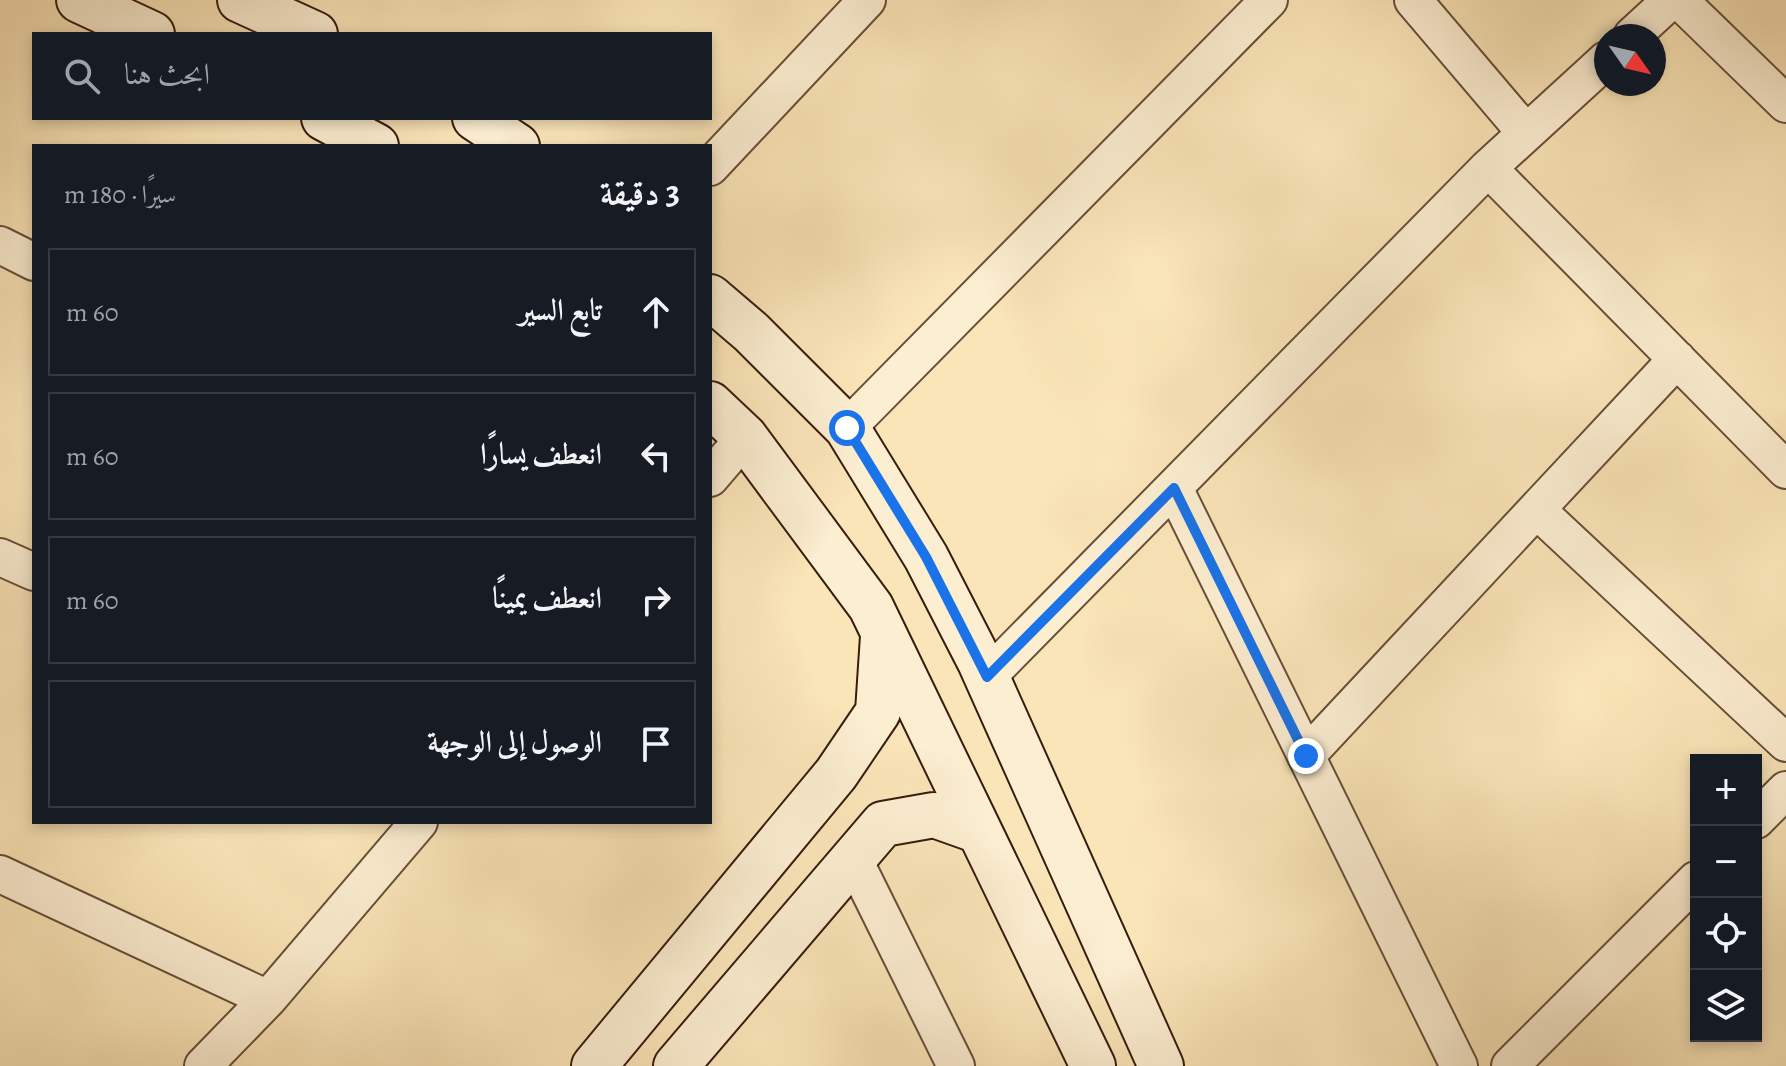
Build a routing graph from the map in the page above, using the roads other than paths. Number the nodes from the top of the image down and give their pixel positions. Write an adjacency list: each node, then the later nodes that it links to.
1 (79, 0): 9 (main road)
2 (240, 0): 10 (main road)
3 (867, 0): 18 (street)
4 (1269, 0): 25 (street)
5 (1413, 0): 15 (street)
6 (1671, 0): 8 (street)
7 (1679, 0): 12 (street)
8 (1645, 24)
9 (148, 32)
10 (311, 32)
11 (1594, 71): 15 (street)
12 (1786, 104)
13 (328, 120): 16 (main road)
14 (478, 120): 17 (main road)
15 (1526, 133): 19 (street)
16 (372, 144)
17 (514, 144)
18 (712, 165)
19 (1488, 168): 23 (street); 29 (street)
20 (0, 245): 21 (street)
21 (32, 261)
22 (712, 299): 25 (main road)
23 (1677, 359): 27 (street); 30 (street)
24 (712, 406): 26 (main road)
25 (847, 428): 34 (main road)
26 (745, 437): 28 (street); 33 (main road)
27 (1786, 470)
28 (712, 476)
29 (1174, 488): 34 (street); 36 (street)
30 (1537, 510): 35 (street); 36 (street)
31 (0, 557): 32 (street)
32 (32, 571)
33 (883, 633): 40 (main road); 47 (main road)
34 (987, 677): 50 (main road)
35 (1786, 743)
36 (1306, 756): 51 (street)
37 (1786, 790): 38 (street)
38 (1762, 814)
39 (417, 824): 44 (street)
40 (979, 831): 41 (main road); 49 (main road)
41 (853, 858): 45 (street); 48 (main road)
42 (0, 874): 44 (street)
43 (1690, 886): 52 (street)
44 (268, 999): 46 (street)
45 (944, 1060)
46 (203, 1066)
47 (594, 1066)
48 (676, 1066)
49 (1093, 1066)
50 (1161, 1066)
51 (1459, 1066)
52 (1510, 1066)

